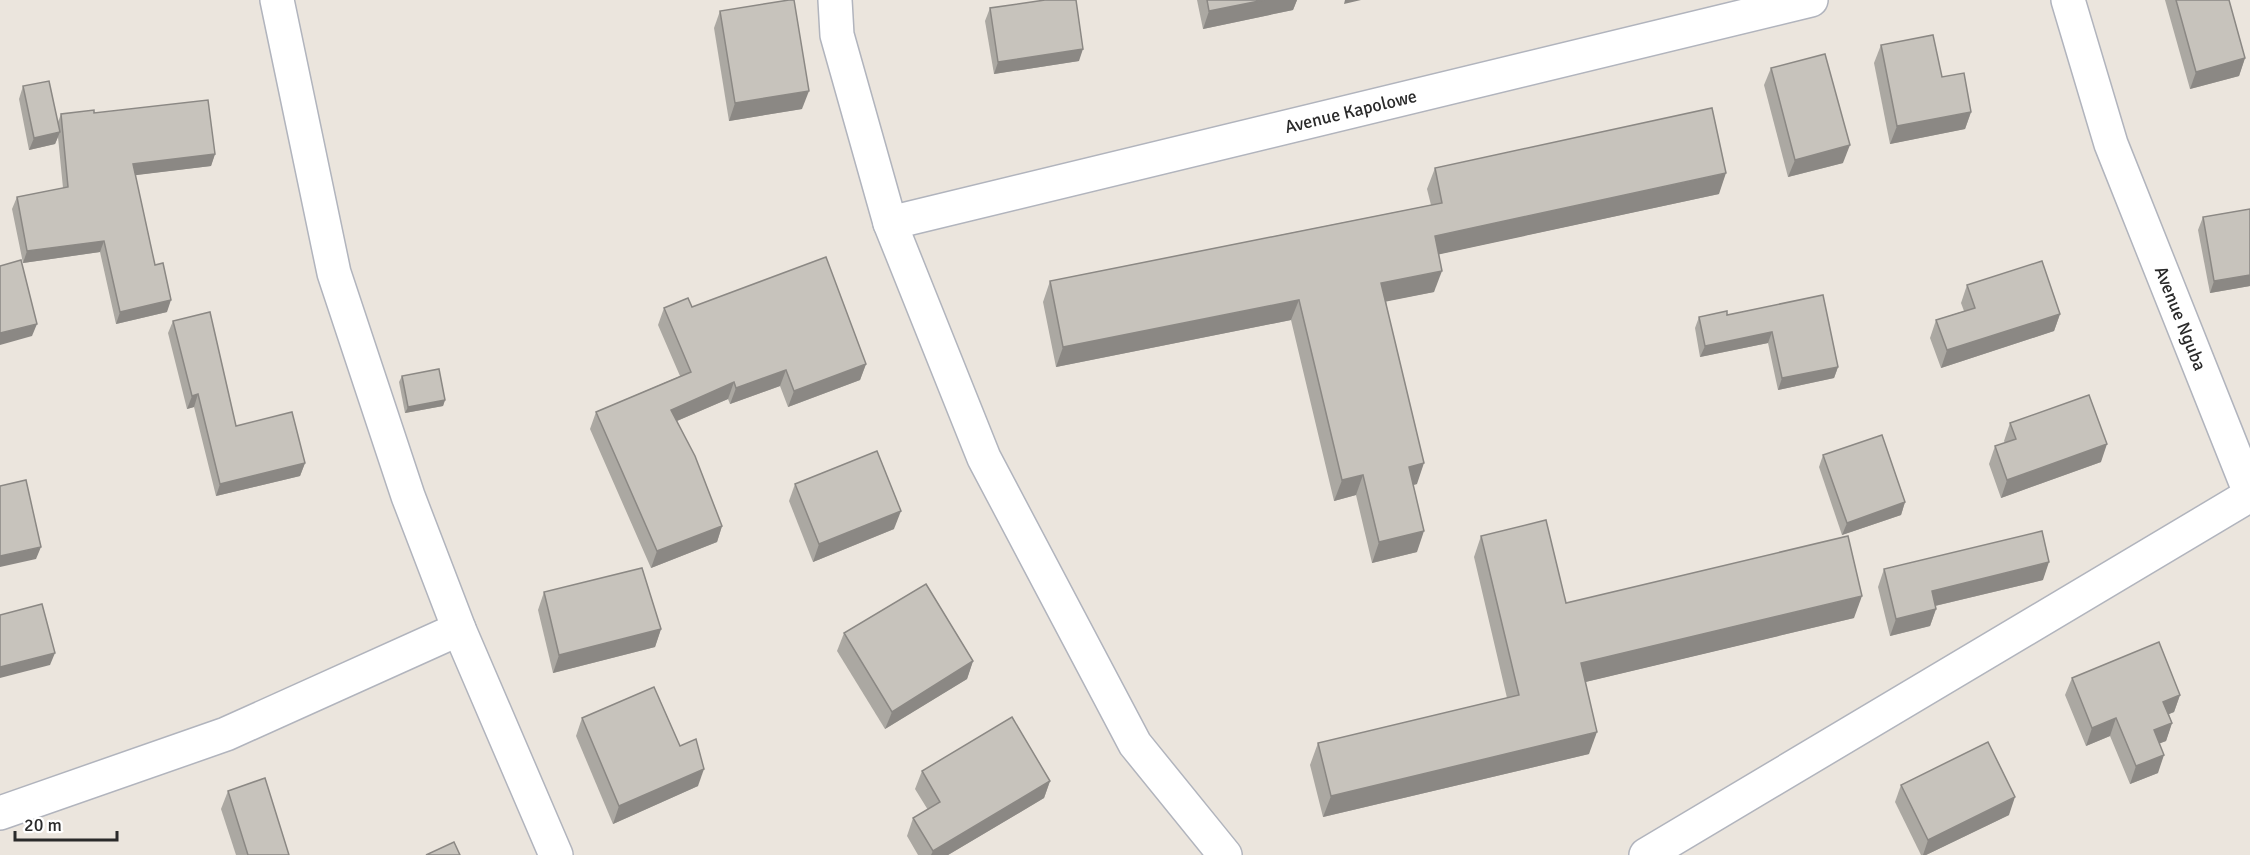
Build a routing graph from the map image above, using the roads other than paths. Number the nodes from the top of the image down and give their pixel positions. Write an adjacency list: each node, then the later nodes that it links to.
1 (277, 0): 7 (street)
2 (835, 0): 5 (street)
3 (1811, 0): 5 (street, Avenue Kapolowe)
4 (2068, 0): 6 (street, Avenue Nguba)
5 (890, 223): 10 (street)
6 (2250, 494): 11 (street)
7 (459, 628): 8 (street); 9 (street)
8 (0, 813)
9 (556, 855)
10 (1226, 855)
11 (1646, 855)

